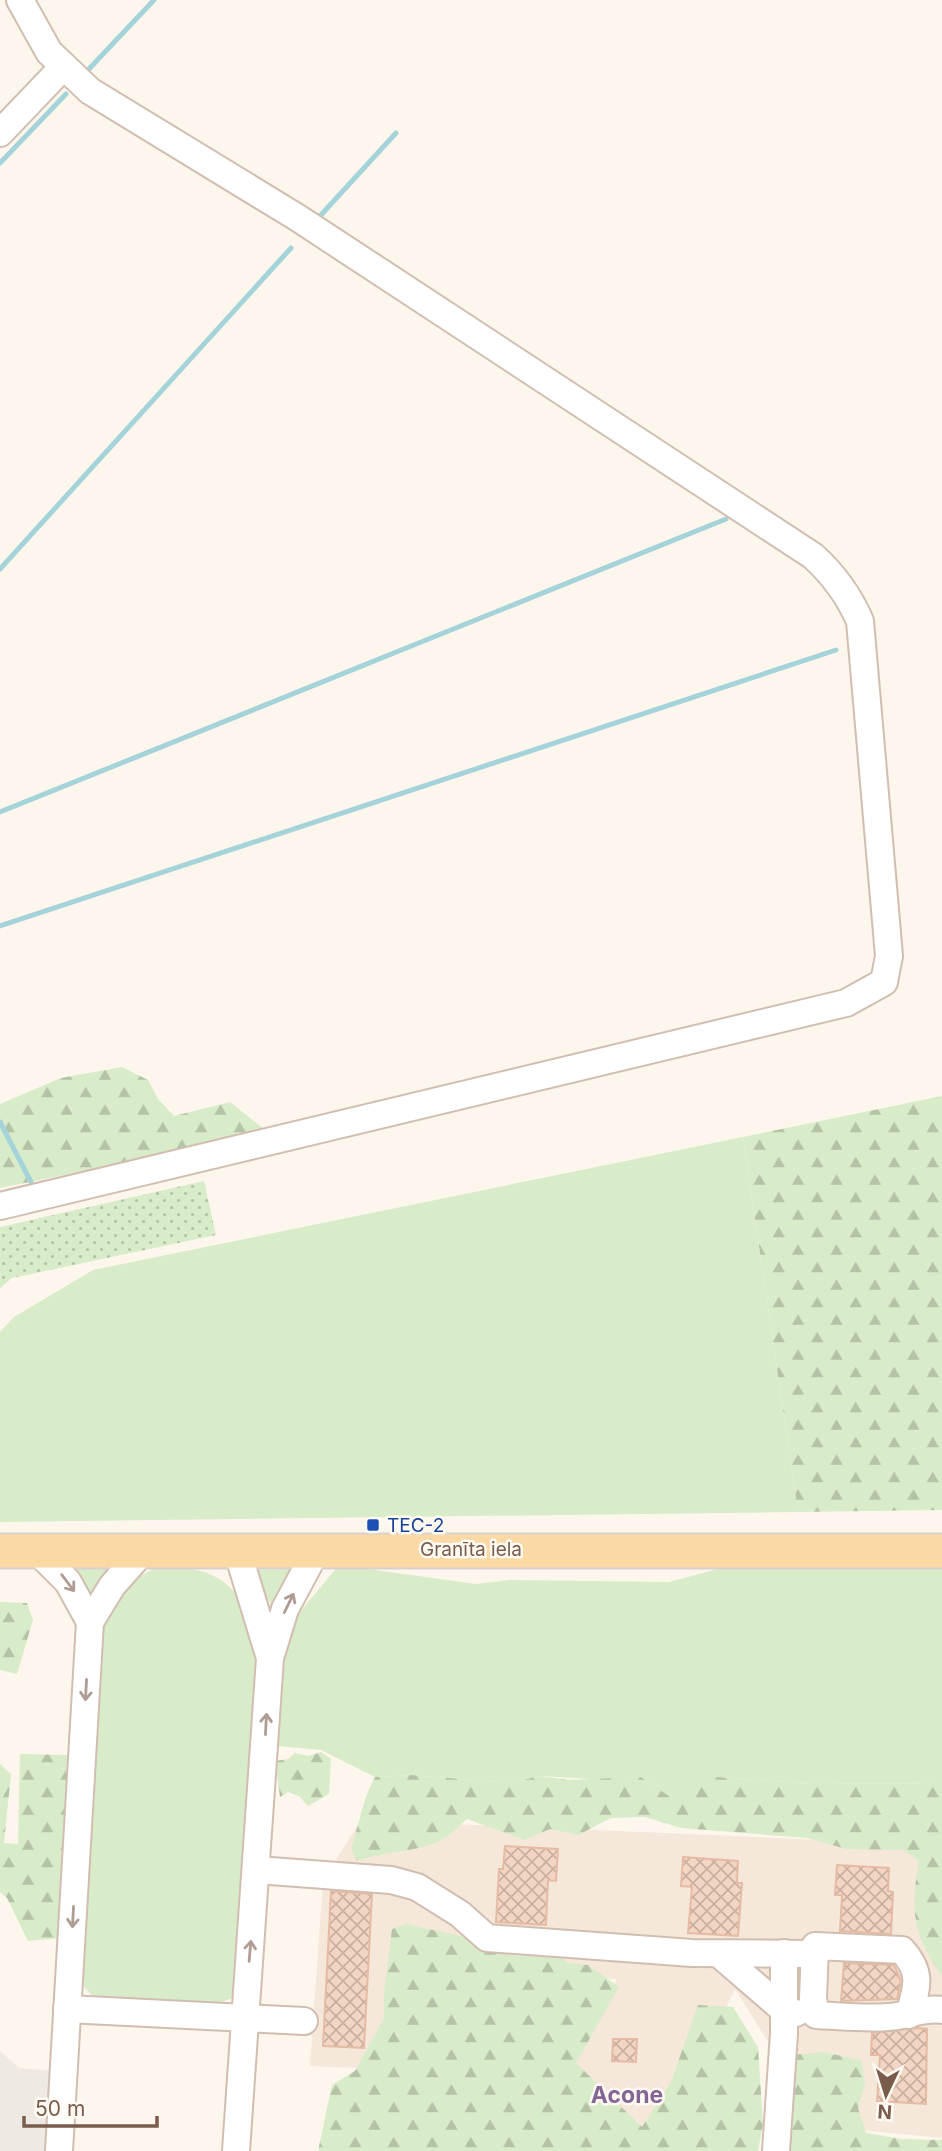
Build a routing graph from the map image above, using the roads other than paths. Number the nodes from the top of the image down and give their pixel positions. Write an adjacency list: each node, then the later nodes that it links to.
1 (20, 0): 2 (street)
2 (63, 68): 3 (street); 4 (street)
3 (0, 133)
4 (0, 1206)
5 (237, 1550): 6 (main road, Granīta iela); 9 (main road, Granīta iela); 12 (street)
6 (316, 1550): 10 (main road, Granīta iela); 12 (street, one-way to 6)
7 (0, 1551): 8 (main road, Granīta iela)
8 (37, 1551): 9 (main road, Granīta iela); 11 (street, one-way to 11)
9 (143, 1551): 11 (street)
10 (942, 1551)
11 (90, 1622): 17 (street, one-way to 17)
12 (270, 1658): 13 (street, one-way to 12)
13 (257, 1870): 15 (street); 22 (street, one-way to 13)
14 (784, 1953): 15 (street); 16 (street); 19 (street)
15 (719, 1954): 19 (street)
16 (813, 1954): 20 (street); 21 (street)
17 (67, 2009): 22 (street); 24 (street)
18 (942, 2010): 21 (street)
19 (785, 2011): 20 (street); 26 (street)
20 (816, 2015): 21 (street)
21 (909, 2015)
22 (244, 2019): 23 (street); 25 (street)
23 (304, 2021)
24 (59, 2151)
25 (236, 2151)
26 (776, 2151)

